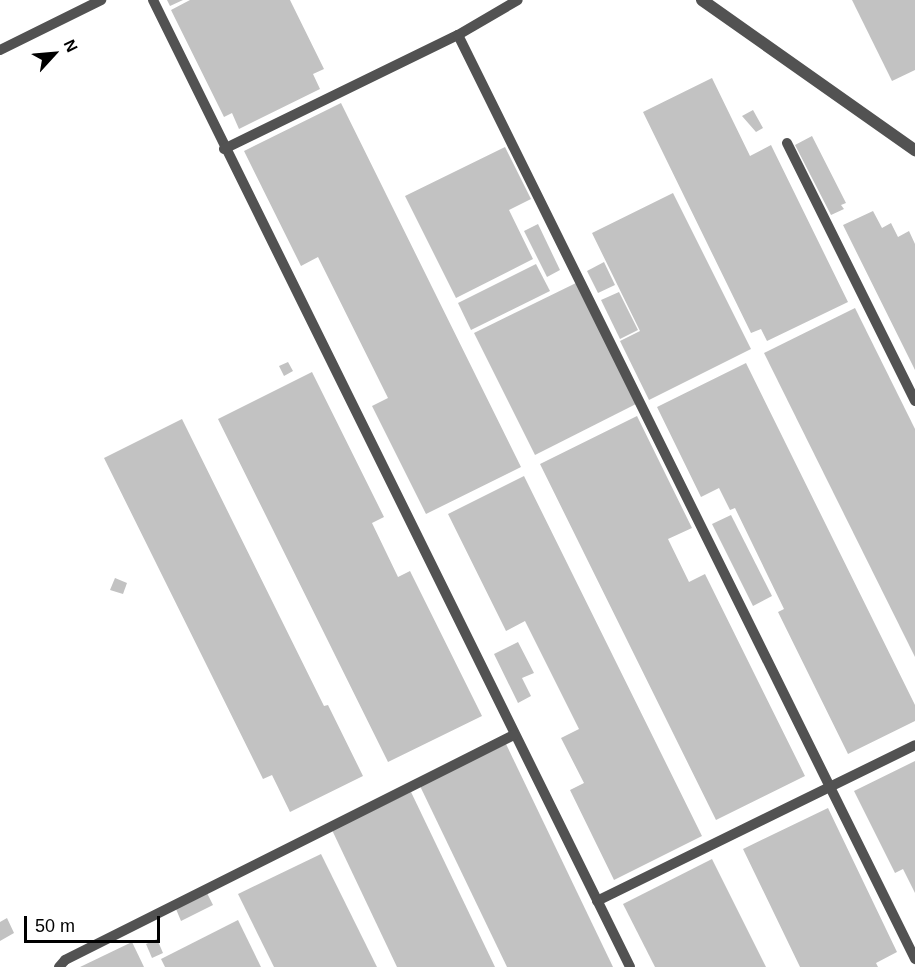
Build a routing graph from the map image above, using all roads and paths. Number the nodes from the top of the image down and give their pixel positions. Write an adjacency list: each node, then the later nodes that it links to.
1 (101, 0): 6 (lane)
2 (153, 0): 8 (lane)
3 (518, 0): 5 (lane)
4 (702, 0): 9 (street)
5 (458, 35): 8 (lane); 13 (lane)
6 (0, 50)
7 (787, 142): 10 (lane)
8 (224, 149): 11 (lane)
9 (915, 150)
10 (915, 401)
11 (514, 735): 14 (lane); 16 (lane)
12 (915, 745): 13 (lane)
13 (830, 787): 14 (lane); 15 (lane)
14 (597, 901): 17 (lane)
15 (915, 959)
16 (58, 967)
17 (630, 967)

